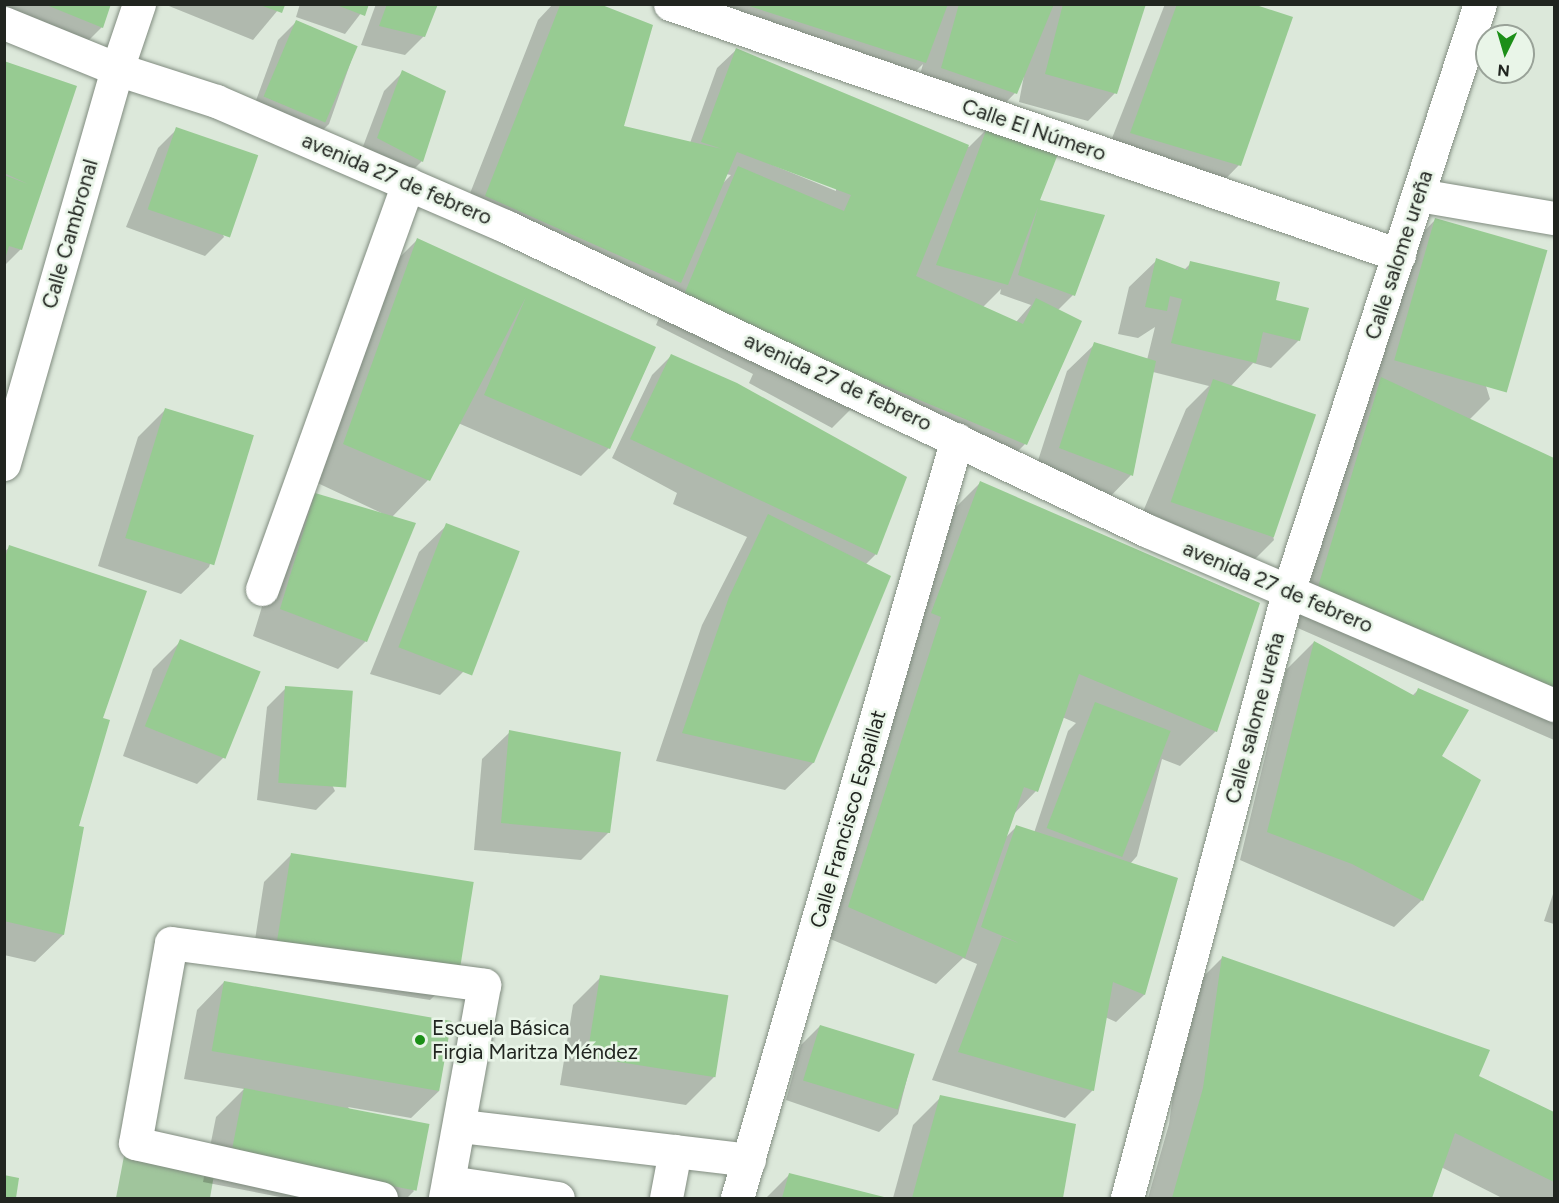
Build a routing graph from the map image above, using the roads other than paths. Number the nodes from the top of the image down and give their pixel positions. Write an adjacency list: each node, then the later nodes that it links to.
1 (138, 4): 5 (street, Calle Cambronal)
2 (669, 4): 9 (street, Calle El Número)
3 (1480, 4): 7 (street, Calle salome ureña)
4 (4, 23): 5 (street, avenida 27 de febrero)
5 (117, 69): 6 (street, avenida 27 de febrero); 11 (street, Calle Cambronal)
6 (408, 184): 10 (street, avenida 27 de febrero); 12 (street)
7 (1419, 195): 8 (street); 9 (street, Calle salome ureña)
8 (1554, 218)
9 (1400, 255): 13 (street, Calle salome ureña)
10 (957, 439): 13 (street, avenida 27 de febrero); 17 (street, Calle Francisco Espaillat)
11 (4, 464)
12 (262, 589)
13 (1288, 592): 14 (street, avenida 27 de febrero); 23 (street, Calle salome ureña)
14 (1554, 705)
15 (461, 1126): 16 (street); 18 (street); 19 (street)
16 (675, 1151): 17 (street); 21 (street)
17 (749, 1160): 22 (street, Calle Francisco Espaillat)
18 (447, 1190): 20 (street)
19 (381, 1198)
20 (558, 1198)
21 (666, 1198)
22 (737, 1198)
23 (1127, 1198)

